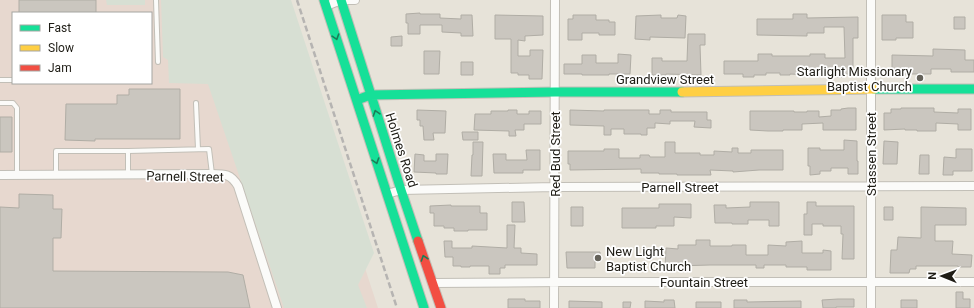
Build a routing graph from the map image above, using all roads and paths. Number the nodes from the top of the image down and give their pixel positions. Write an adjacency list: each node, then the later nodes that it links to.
1 (156, 0): 7 (lane)
2 (341, 0): 3 (street); 6 (street); 13 (main road, Holmes Road)
3 (355, 0)
4 (555, 0): 12 (street, Red Bud Street)
5 (871, 0): 10 (street, Stassen Street)
6 (325, 3): 14 (main road, one-way to 14)
7 (158, 62)
8 (0, 80): 9 (lane)
9 (12, 80)
10 (871, 89): 11 (main road, Grandview Street); 12 (main road, Grandview Street); 24 (street, Stassen Street)
11 (974, 89)
12 (555, 92): 13 (main road, Grandview Street); 26 (street, Red Bud Street)
13 (370, 95): 14 (main road, Grandview Street); 27 (main road, Holmes Road, one-way to 13)
14 (357, 100): 28 (main road, one-way to 28)
15 (0, 103): 23 (lane)
16 (196, 103): 17 (lane)
17 (198, 149): 18 (lane); 21 (lane)
18 (128, 151): 19 (lane); 20 (lane)
19 (56, 174): 20 (street, Parnell Street); 23 (street, Parnell Street)
20 (128, 174): 21 (street, Parnell Street)
21 (212, 174): 33 (street, Parnell Street)
22 (0, 175): 23 (street, Parnell Street)
23 (17, 175)
24 (871, 185): 25 (street, Parnell Street); 26 (street, Parnell Street); 29 (street, Stassen Street)
25 (974, 186)
26 (554, 187): 27 (street, Parnell Street); 30 (street, Red Bud Street)
27 (401, 190): 28 (street, Parnell Street); 32 (main road, Holmes Road, one-way to 27)
28 (387, 194): 34 (main road)
29 (871, 281): 30 (street, Fountain Street); 31 (street, Fountain Street); 37 (street, Stassen Street)
30 (554, 282): 32 (street, Fountain Street); 36 (street, Red Bud Street)
31 (974, 282)
32 (433, 283): 35 (main road, Holmes Road)
33 (277, 308)
34 (424, 308)
35 (441, 308)
36 (554, 308)
37 (871, 308)

